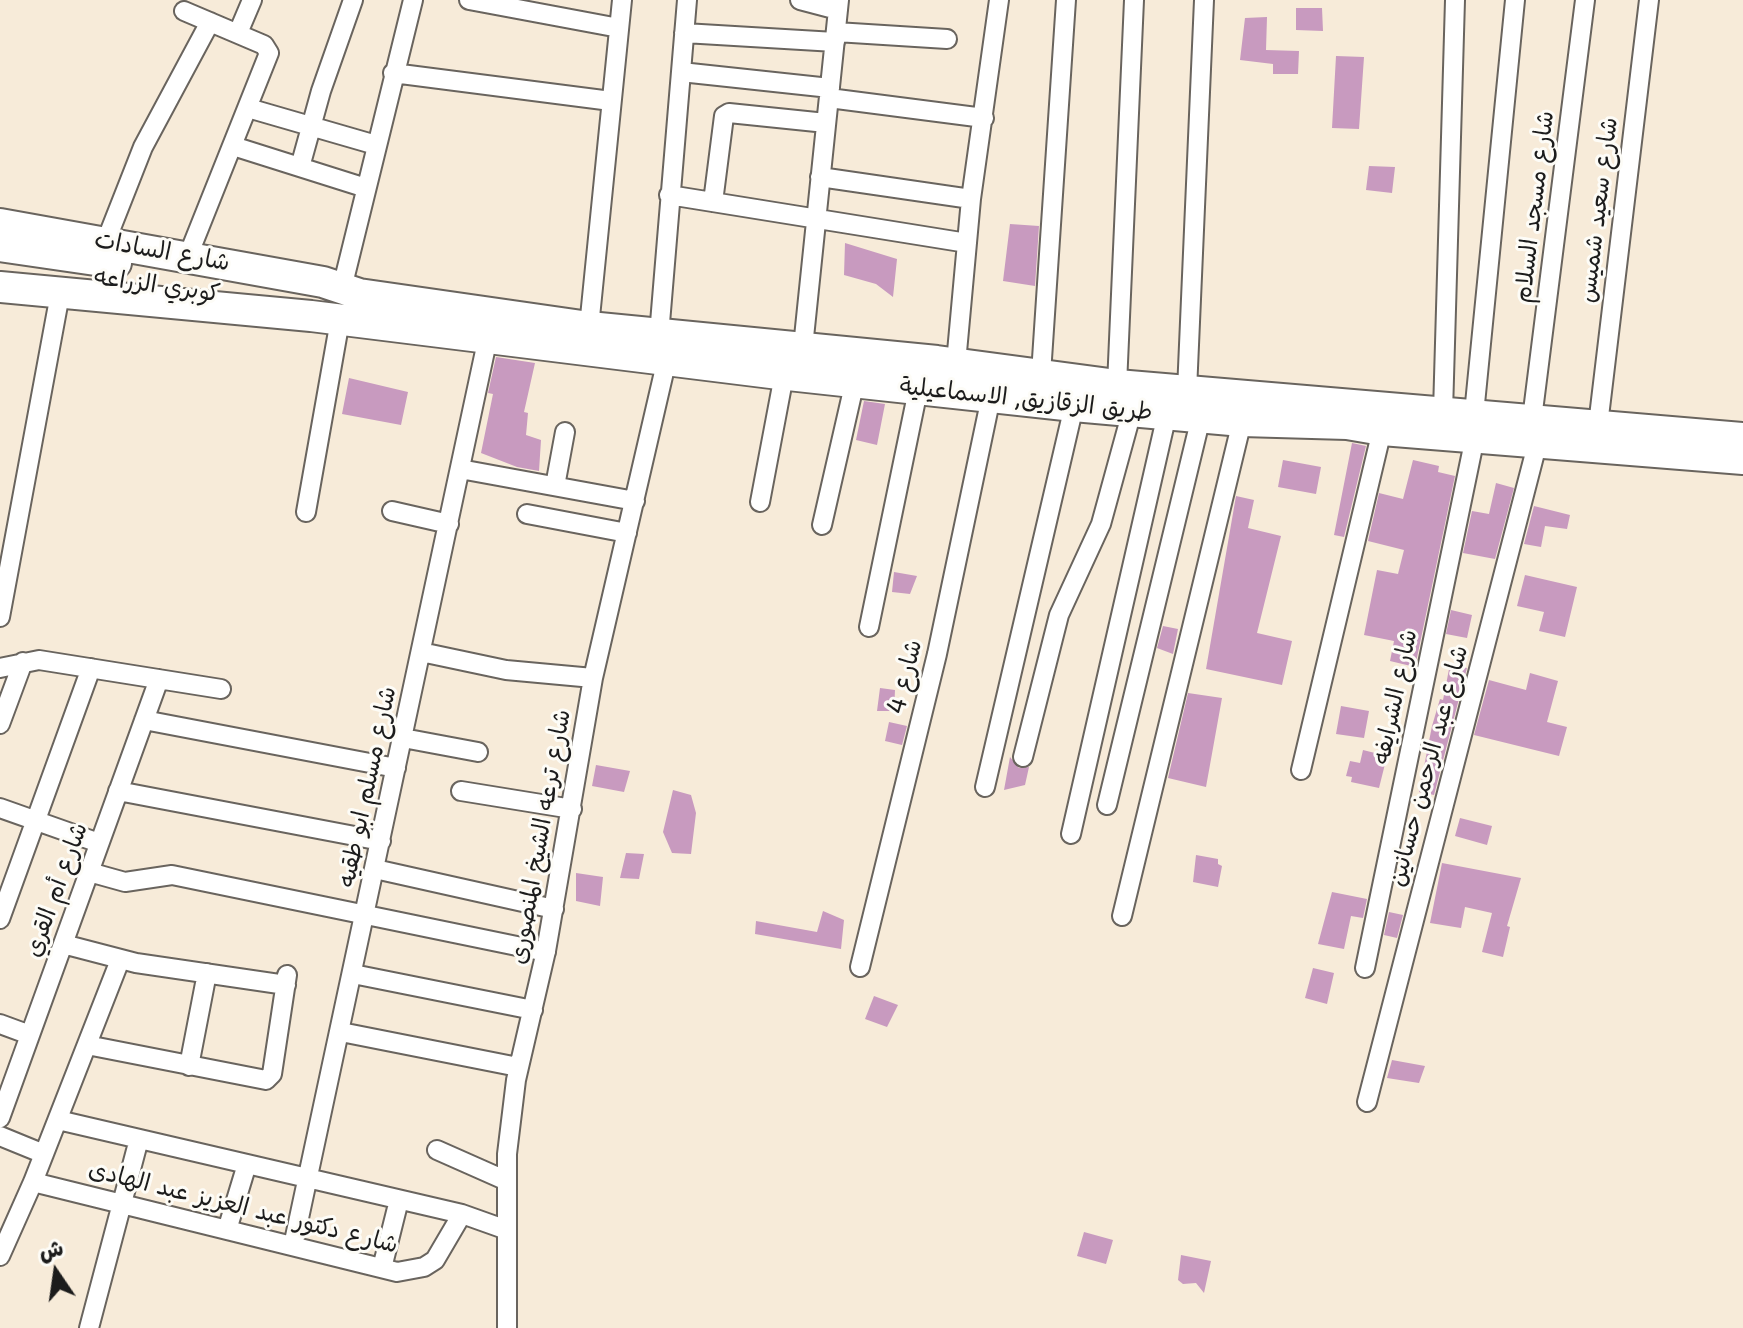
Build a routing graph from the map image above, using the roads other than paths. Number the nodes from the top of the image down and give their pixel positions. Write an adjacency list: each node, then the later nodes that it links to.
1 (252, 0): 20 (street)
2 (353, 0): 31 (street)
3 (413, 0): 25 (street)
4 (469, 0): 19 (street)
5 (622, 0): 19 (street)
6 (687, 0): 21 (street, شارع ترعه الشيخ المنصورى)
7 (800, 0): 16 (street)
8 (999, 0): 29 (street)
9 (1066, 0): 57 (street)
10 (1134, 0): 59 (street)
11 (1204, 0): 60 (street)
12 (1455, 0): 62 (street)
13 (1515, 0): 65 (street, شارع الشرايفه)
14 (1585, 0): 68 (street, شارع مسجد السلام)
15 (1649, 0): 66 (street, شارع سعيد شميس)
16 (839, 5): 22 (street)
17 (184, 11): 18 (street)
18 (210, 22): 20 (street); 42 (street)
19 (619, 28): 27 (street)
20 (238, 33): 28 (street)
21 (684, 33): 22 (street); 24 (street, شارع ترعه الشيخ المنصورى)
22 (835, 37): 23 (street); 26 (street)
23 (947, 39)
24 (681, 72): 26 (street); 37 (street, شارع ترعه الشيخ المنصورى)
25 (393, 73): 27 (street); 32 (street)
26 (829, 93): 29 (street); 30 (street)
27 (611, 101): 51 (street)
28 (248, 108): 31 (street); 33 (street)
29 (984, 118): 38 (street)
30 (826, 123): 35 (street); 39 (street)
31 (311, 126): 32 (street); 34 (street)
32 (376, 145): 36 (street)
33 (233, 146): 34 (street); 45 (street)
34 (300, 167): 36 (street)
35 (820, 177): 38 (street); 40 (street)
36 (366, 188): 47 (street)
37 (669, 195): 39 (street); 53 (street, شارع ترعه الشيخ المنصورى)
38 (971, 199): 43 (street)
39 (713, 202): 40 (street)
40 (816, 219): 43 (street); 54 (street)
41 (0, 224): 42 (highway, شارع السادات)
42 (106, 241): 45 (highway, شارع السادات)
43 (967, 243): 57 (street)
44 (0, 246): 47 (highway, كوبري الزراعه)
45 (188, 256): 47 (highway, شارع السادات)
46 (0, 264): 50 (highway, كوبري الزراعه)
47 (332, 285): 51 (highway, طريق الزقازيق, الاسماعيلية)
48 (0, 287): 49 (highway, شارع السادات)
49 (60, 294): 50 (highway, شارع السادات); 82 (street)
50 (326, 318): 52 (highway, طريق الزقازيق, الاسماعيلية); 77 (street)
51 (589, 327): 53 (highway, طريق الزقازيق, الاسماعيلية)
52 (488, 337): 53 (highway, طريق الزقازيق, الاسماعيلية); 72 (street, شارع مسلم ابو طقيه)
53 (663, 347): 54 (highway, طريق الزقازيق, الاسماعيلية); 55 (highway, طريق الزقازيق, الاسماعيلية); 74 (street, شارع ترعه الشيخ المنصورى)
54 (803, 347): 57 (highway, طريق الزقازيق, الاسماعيلية)
55 (784, 375): 56 (highway, طريق الزقازيق, الاسماعيلية); 75 (street)
56 (855, 381): 58 (highway, طريق الزقازيق, الاسماعيلية); 80 (street)
57 (993, 381): 58 (highway, طريق الزقازيق, الاسماعيلية); 59 (highway, طريق الزقازيق, الاسماعيلية); 61 (highway, طريق الزقازيق, الاسماعيلية); 117 (street, شارع 4)
58 (918, 390): 83 (street)
59 (1124, 398): 60 (highway, طريق الزقازيق, الاسماعيلية); 61 (highway, طريق الزقازيق, الاسماعيلية); 63 (highway, طريق الزقازيق, الاسماعيلية); 95 (street)
60 (1194, 404): 62 (highway, طريق الزقازيق, الاسماعيلية); 63 (highway, طريق الزقازيق, الاسماعيلية); 64 (highway, طريق الزقازيق, الاسماعيلية); 101 (street)
61 (1074, 406): 98 (street)
62 (1443, 412): 65 (highway, طريق الزقازيق, الاسماعيلية)
63 (1167, 414): 105 (street)
64 (1242, 421): 67 (highway, طريق الزقازيق, الاسماعيلية); 112 (street)
65 (1475, 425): 67 (highway, طريق الزقازيق, الاسماعيلية); 68 (highway, طريق الزقازيق, الاسماعيلية); 118 (street, شارع الشرايفه)
66 (1598, 425): 68 (highway, طريق الزقازيق, الاسماعيلية); 70 (highway, طريق الزقازيق, الاسماعيلية)
67 (1382, 430): 97 (street)
68 (1535, 430): 71 (highway, طريق الزقازيق, الاسماعيلية); 128 (street, شارع عبد الرحمن حسانين)
69 (565, 432): 73 (street)
70 (1743, 438)
71 (1743, 459)
72 (460, 469): 73 (street); 79 (street, شارع مسلم ابو طقيه)
73 (555, 486): 74 (street)
74 (635, 501): 81 (street, شارع ترعه الشيخ المنصورى)
75 (760, 502)
76 (392, 511): 79 (street)
77 (306, 512)
78 (527, 514): 81 (street)
79 (449, 524): 84 (street, شارع مسلم ابو طقيه)
80 (822, 525)
81 (627, 533): 88 (street, شارع ترعه الشيخ المنصورى)
82 (1, 610)
83 (869, 627)
84 (421, 652): 88 (street); 93 (street, شارع مسلم ابو طقيه)
85 (23, 662): 86 (street); 87 (street); 92 (street)
86 (0, 668)
87 (91, 668): 89 (street); 104 (street)
88 (593, 678): 103 (street, شارع ترعه الشيخ المنصورى)
89 (159, 679): 90 (street); 91 (street, شارع أم القري)
90 (221, 689)
91 (144, 720): 96 (street); 99 (street, شارع أم القري)
92 (0, 724)
93 (403, 738): 94 (street); 96 (street, شارع مسلم ابو طقيه)
94 (478, 752)
95 (1023, 757)
96 (396, 768): 106 (street, شارع مسلم ابو طقيه)
97 (1301, 770)
98 (985, 787)
99 (118, 791): 106 (street); 107 (street, شارع أم القري)
100 (461, 791): 103 (street)
101 (1107, 805)
102 (0, 808): 104 (street)
103 (572, 809): 110 (street, شارع ترعه الشيخ المنصورى)
104 (36, 820): 107 (street); 113 (street)
105 (1071, 834)
106 (381, 841): 108 (street, شارع مسلم ابو طقيه)
107 (99, 843): 109 (street, شارع أم القري)
108 (375, 869): 110 (street); 111 (street, شارع مسلم ابو طقيه)
109 (89, 872): 111 (street); 114 (street, شارع أم القري)
110 (554, 909): 115 (street, شارع ترعه الشيخ المنصورى)
111 (366, 913): 115 (street); 120 (street, شارع مسلم ابو طقيه)
112 (1122, 916)
113 (0, 919)
114 (63, 944): 116 (street); 124 (street, شارع أم القري)
115 (546, 952): 121 (street, شارع ترعه الشيخ المنصورى)
116 (120, 960): 119 (street); 125 (street)
117 (860, 967)
118 (1365, 968)
119 (207, 973): 126 (street); 126 (street)
120 (353, 974): 121 (street); 123 (street, شارع مسلم ابو طقيه)
121 (533, 1010): 127 (street, شارع ترعه الشيخ المنصورى)
122 (0, 1024): 124 (street)
123 (341, 1032): 127 (street); 136 (street, شارع مسلم ابو طقيه)
124 (30, 1035): 129 (street, شارع أم القري)
125 (87, 1045): 126 (street); 130 (street)
126 (189, 1066)
127 (518, 1067): 137 (street, شارع ترعه الشيخ المنصورى)
128 (1367, 1102)
129 (0, 1118)
130 (58, 1120): 132 (street); 134 (street)
131 (0, 1136): 134 (street)
132 (139, 1139): 135 (street); 140 (street)
133 (437, 1150): 137 (street)
134 (44, 1154): 138 (street)
135 (247, 1164): 136 (street); 142 (street)
136 (309, 1179): 139 (street); 144 (street, شارع مسلم ابو طقيه)
137 (507, 1181): 143 (street, شارع ترعه الشيخ المنصورى)
138 (33, 1182): 140 (street, شارع دكتور عبد العزيز عبد الهادى); 145 (street)
139 (399, 1200): 141 (street); 146 (street)
140 (122, 1204): 142 (street, شارع دكتور عبد العزيز عبد الهادى); 147 (street)
141 (462, 1214): 143 (street); 146 (street, شارع دكتور عبد العزيز عبد الهادى)
142 (227, 1230): 144 (street, شارع دكتور عبد العزيز عبد الهادى)
143 (507, 1230): 148 (street, شارع ترعه الشيخ المنصورى)
144 (293, 1246): 146 (street, شارع دكتور عبد العزيز عبد الهادى)
145 (0, 1256)
146 (382, 1268)
147 (89, 1328)
148 (507, 1328)

